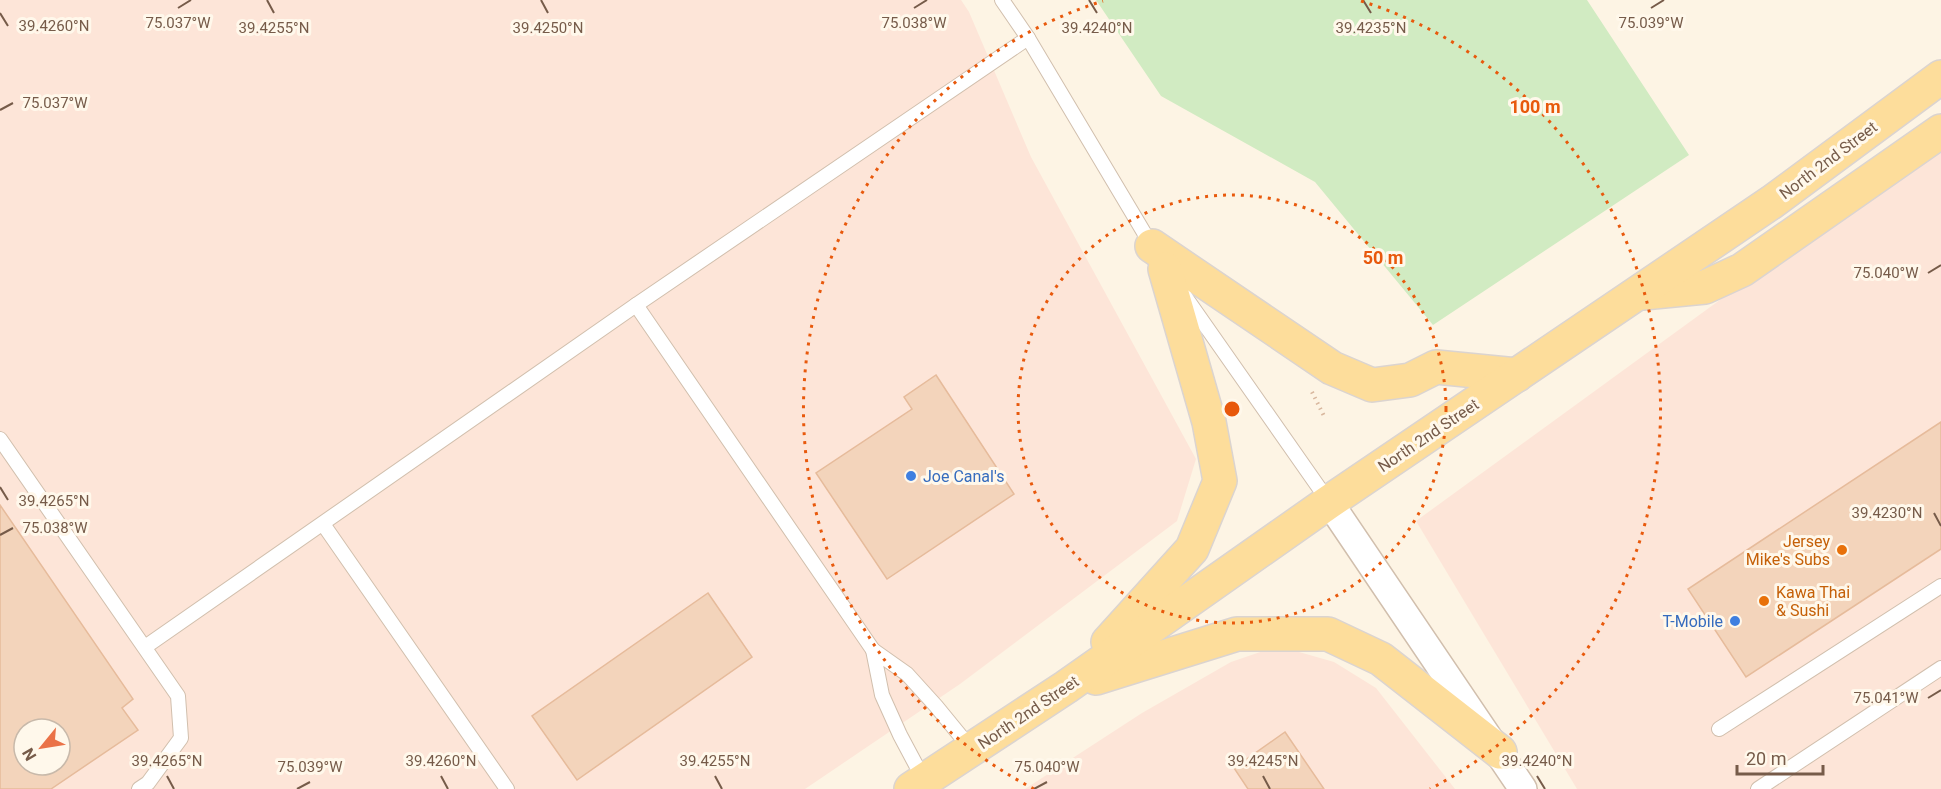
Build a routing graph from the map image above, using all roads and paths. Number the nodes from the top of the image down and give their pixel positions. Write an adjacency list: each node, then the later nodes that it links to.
1 (1002, 0): 2 (lane)
2 (1028, 38): 5 (lane); 7 (lane)
3 (1941, 77): 6 (main road, North 2nd Street)
4 (1941, 130): 6 (main road)
5 (1158, 257): 8 (main road); 12 (lane); 18 (main road)
6 (1638, 293): 8 (main road, North 2nd Street)
7 (636, 306): 13 (lane); 16 (lane)
8 (1517, 375): 12 (main road, North 2nd Street)
9 (1307, 383): 10 (path)
10 (1325, 418)
11 (0, 439): 15 (lane)
12 (1329, 502): 18 (main road, North 2nd Street); 21 (street)
13 (323, 524): 15 (lane); 24 (lane)
14 (1941, 586): 19 (lane)
15 (145, 647): 23 (lane)
16 (873, 650): 20 (lane); 22 (lane)
17 (1941, 668): 26 (lane)
18 (1066, 687): 20 (main road, North 2nd Street); 21 (main road)
19 (1719, 729)
20 (972, 750): 22 (main road, North 2nd Street)
21 (1500, 752): 25 (street)
22 (917, 785)
23 (139, 789)
24 (507, 789)
25 (1523, 789)
26 (1758, 789)

